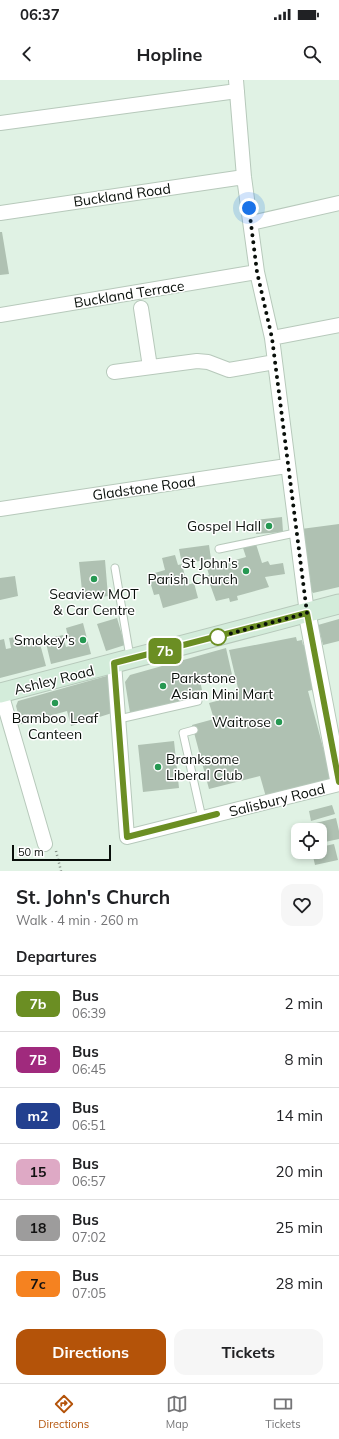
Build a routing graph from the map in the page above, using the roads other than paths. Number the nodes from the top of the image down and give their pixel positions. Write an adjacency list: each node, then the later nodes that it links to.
1 (237, 86): 2 (street); 3 (street)
2 (0, 123)
3 (244, 177): 5 (street, Buckland Road); 6 (street)
4 (339, 203): 6 (street)
5 (0, 213)
6 (251, 223): 7 (street)
7 (257, 272): 9 (street, Buckland Terrace); 11 (street)
8 (141, 308): 13 (street)
9 (0, 315)
10 (339, 325): 11 (street)
11 (272, 338): 12 (street)
12 (275, 362): 13 (street); 15 (street)
13 (150, 367): 14 (street)
14 (114, 372)
15 (287, 466): 16 (street, Gladstone Road); 17 (street)
16 (0, 509)
17 (295, 533): 18 (lane); 21 (street)
18 (218, 549)
19 (115, 568): 22 (lane)
20 (339, 604): 21 (main road, Ashley Road)
21 (307, 613): 22 (main road, Ashley Road); 27 (street)
22 (122, 662): 23 (main road, Ashley Road); 25 (street, Salisbury Road)
23 (0, 693): 29 (street)
24 (198, 701): 25 (lane)
25 (119, 719): 28 (street, Salisbury Road)
26 (194, 730): 28 (lane)
27 (339, 783): 28 (street, Salisbury Road)
28 (202, 818)
29 (45, 844)

